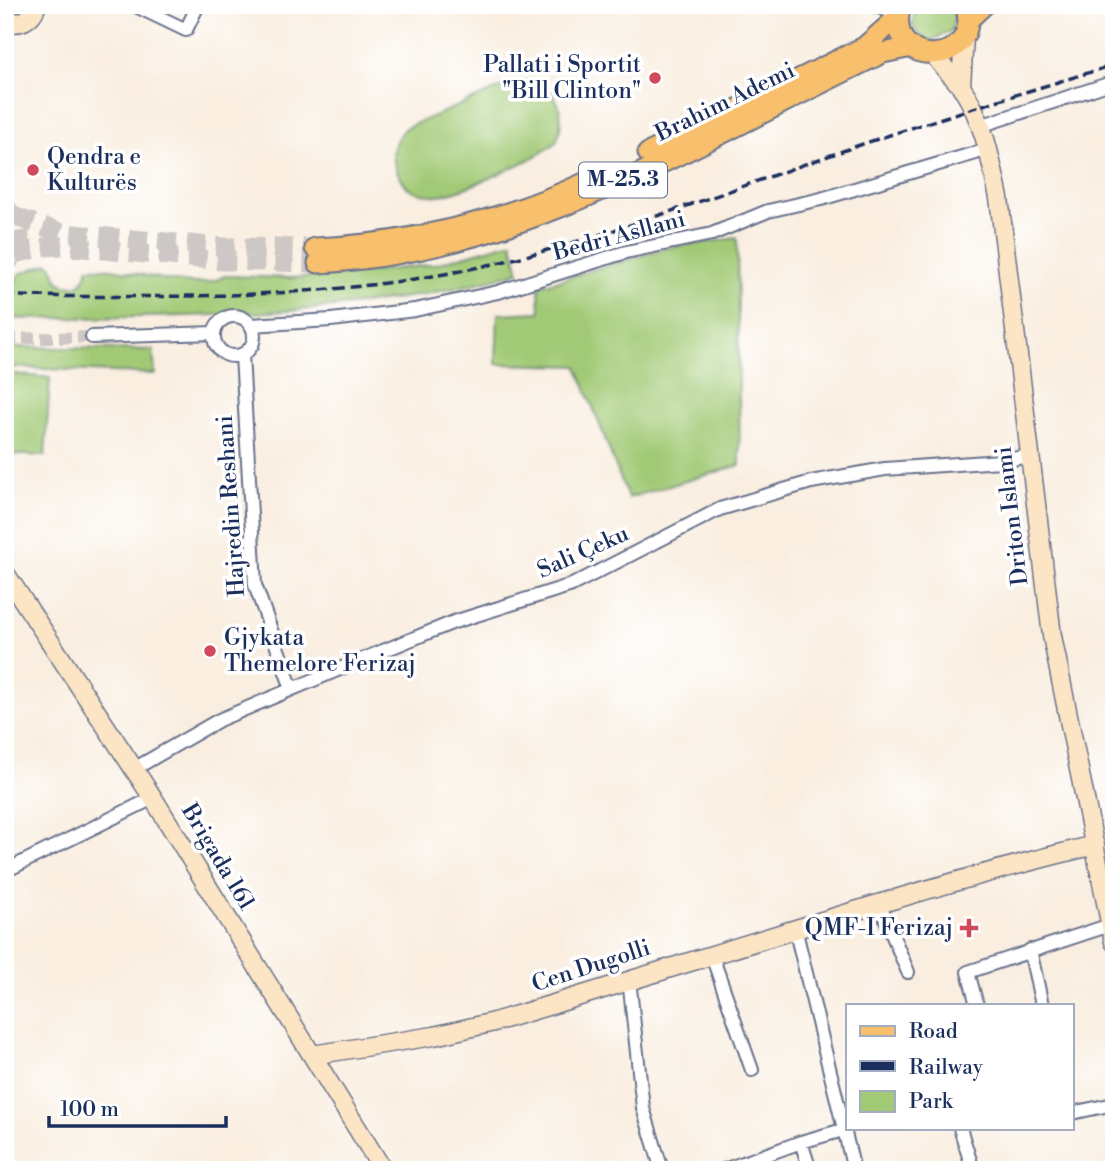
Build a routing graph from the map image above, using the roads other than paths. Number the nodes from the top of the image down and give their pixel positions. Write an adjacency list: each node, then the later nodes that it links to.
1 (37, 5): 8 (street)
2 (134, 5): 3 (street)
3 (198, 5)
4 (872, 5): 6 (street)
5 (984, 5): 7 (main road)
6 (900, 12): 9 (main road); 9 (main road, Brahim Ademi / M-25.3)
7 (966, 20): 10 (main road); 12 (street, Driton Islami)
8 (7, 25)
9 (912, 47): 10 (main road)
10 (934, 54): 12 (street, Driton Islami)
11 (1114, 82): 13 (street)
12 (961, 86): 13 (street, Driton Islami)
13 (980, 126): 14 (street, Driton Islami)
14 (989, 149): 15 (street, Bedri Asllani); 19 (street, Driton Islami)
15 (251, 325): 16 (street); 18 (street)
16 (214, 333): 17 (street); 18 (street)
17 (92, 337)
18 (242, 355): 21 (street, Hajredin Reshani)
19 (1029, 456): 21 (street, Sali Çeku); 24 (street, Driton Islami)
20 (5, 573): 22 (street, Brigada 161)
21 (292, 689): 22 (street, Sali Çeku)
22 (134, 769): 23 (street, Brigada 161)
23 (153, 798): 25 (street); 35 (street, Brigada 161)
24 (1095, 845): 26 (street, Cen Dugolli); 28 (street, Driton Islami)
25 (5, 871)
26 (879, 903): 27 (street, Cen Dugolli); 31 (street)
27 (795, 928): 30 (street, Cen Dugolli); 39 (street)
28 (1112, 934): 29 (street)
29 (1030, 950): 33 (street); 34 (street)
30 (712, 956): 32 (street, Cen Dugolli); 36 (street)
31 (908, 972)
32 (629, 979): 35 (street, Cen Dugolli); 43 (street)
33 (977, 1004)
34 (1042, 1004)
35 (312, 1055): 42 (street, Brigada 161)
36 (752, 1070)
37 (1114, 1104): 38 (street)
38 (1074, 1113)
39 (843, 1130): 41 (street); 46 (street)
40 (961, 1130): 47 (street)
41 (801, 1142): 44 (street); 45 (street)
42 (383, 1170)
43 (662, 1170)
44 (724, 1170)
45 (810, 1170)
46 (854, 1170)
47 (972, 1170)

